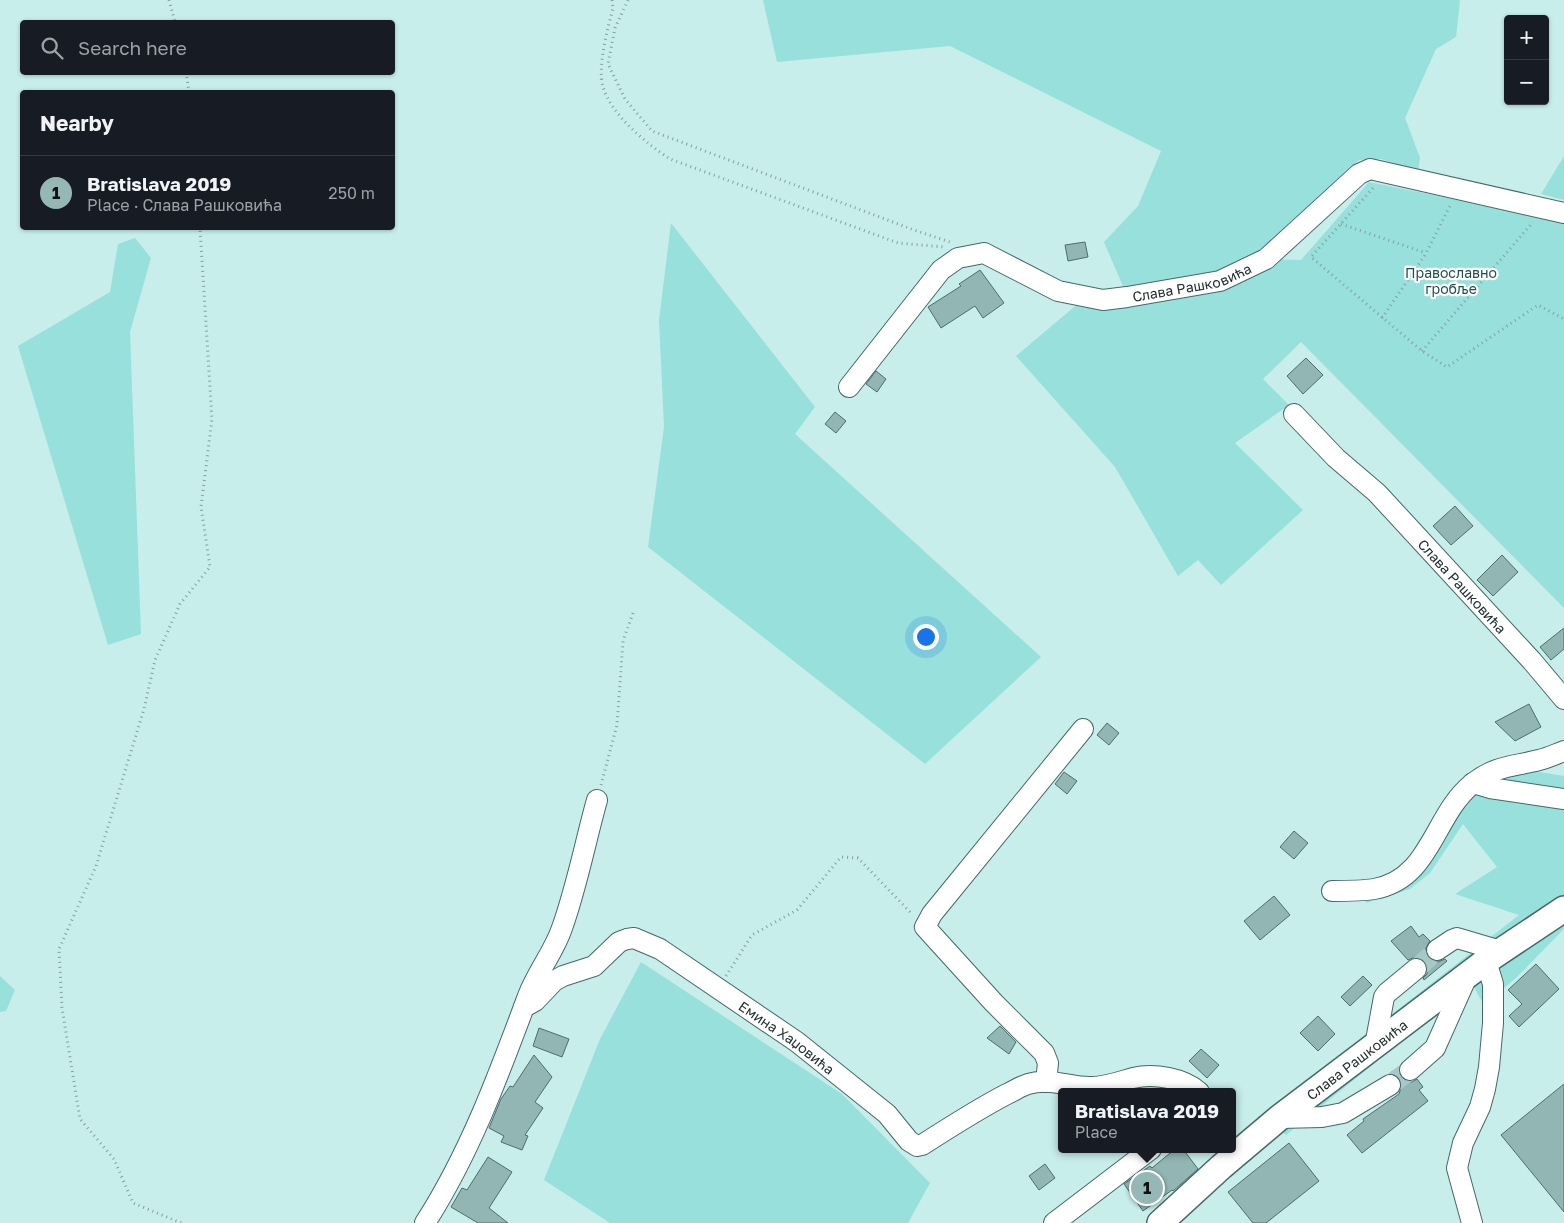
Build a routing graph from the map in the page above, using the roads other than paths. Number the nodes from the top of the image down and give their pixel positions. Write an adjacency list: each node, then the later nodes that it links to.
1 (1555, 211): 2 (street, Слава Рашковића)
2 (849, 387)
3 (1294, 414): 4 (street, Слава Рашковића)
4 (1564, 699)
5 (1084, 729): 18 (street)
6 (1564, 751): 7 (street)
7 (1473, 783): 8 (street); 10 (street)
8 (1564, 799)
9 (597, 800): 15 (street)
10 (1332, 891)
11 (1564, 909): 13 (main road, Слава Рашковића)
12 (1437, 950): 13 (street)
13 (1485, 962): 16 (main road, Слава Рашковића); 17 (street); 26 (street)
14 (1416, 969): 16 (street)
15 (524, 1007): 18 (street, Емина Хаџовића); 23 (street)
16 (1375, 1046): 21 (main road, Слава Рашковића)
17 (1410, 1070)
18 (1054, 1082): 20 (street)
19 (1390, 1085): 21 (street)
20 (1192, 1088)
21 (1279, 1118): 25 (main road, Слава Рашковића)
22 (1146, 1153): 24 (street)
23 (425, 1223)
24 (1054, 1223)
25 (1160, 1223)
26 (1472, 1223)

